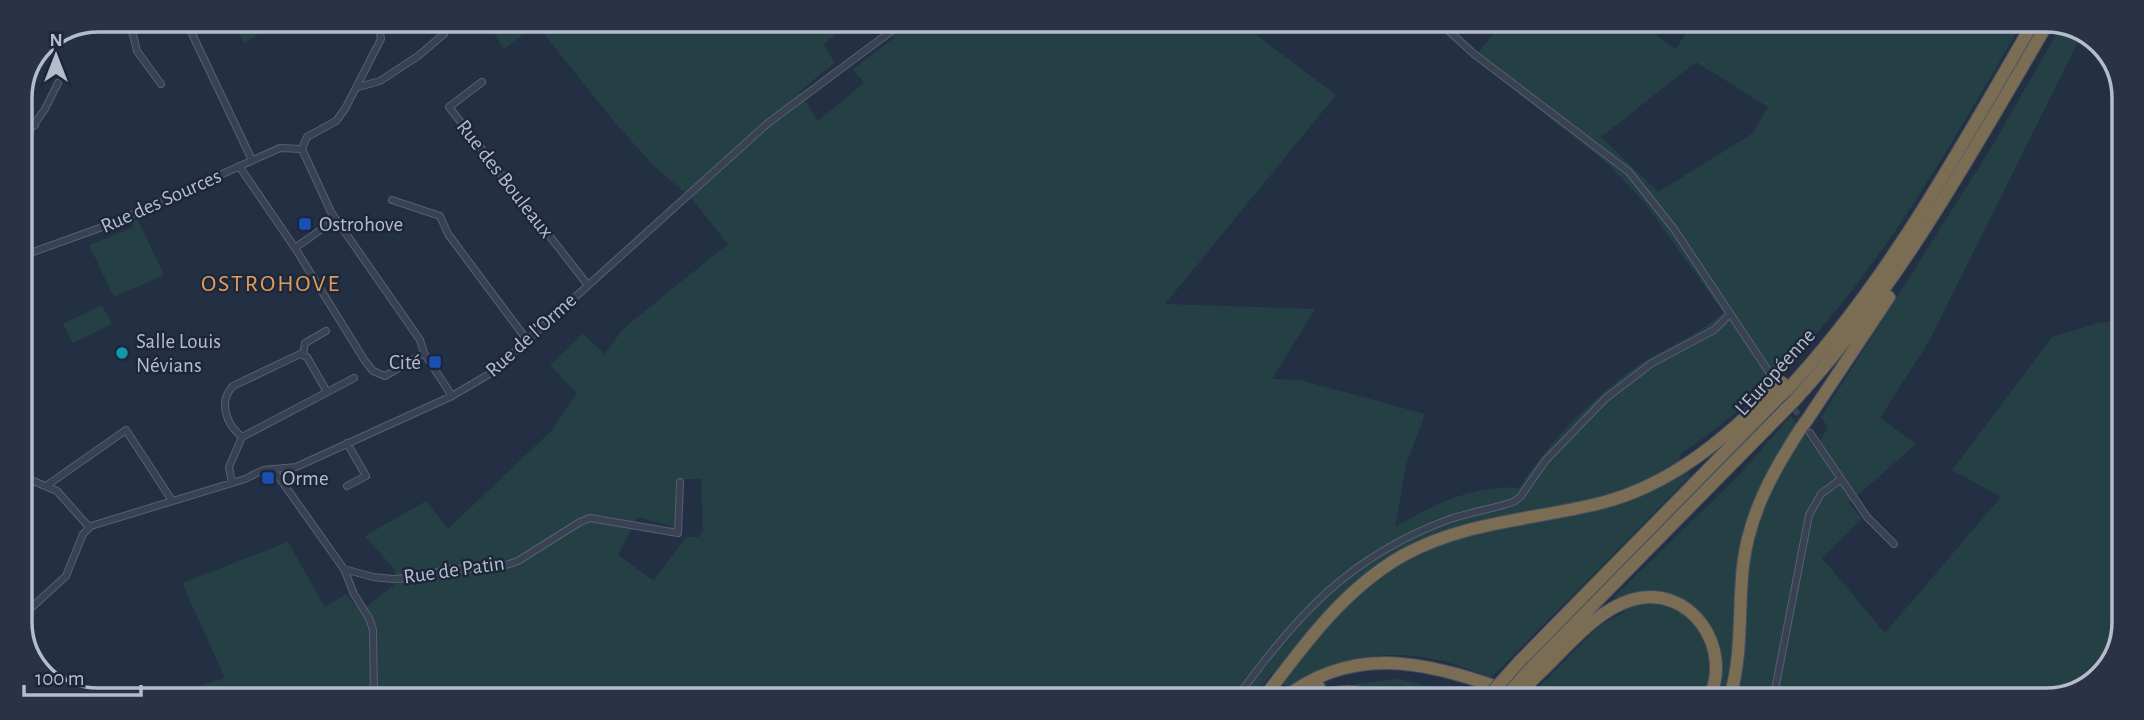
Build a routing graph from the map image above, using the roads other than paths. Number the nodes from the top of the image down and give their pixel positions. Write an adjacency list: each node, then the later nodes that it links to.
1 (132, 32): 11 (street)
2 (191, 32): 18 (street)
3 (382, 32): 12 (street)
4 (444, 32): 12 (street)
5 (890, 32): 24 (street, Rue de l'Orme)
6 (1450, 32): 25 (street)
7 (2028, 32): 32 (highway, L'Européenne)
8 (2043, 32): 16 (highway, L'Européenne)
9 (482, 82): 24 (street, Rue des Bouleaux)
10 (58, 83): 14 (street)
11 (161, 83)
12 (356, 88): 17 (street)
13 (32, 125): 14 (street)
14 (35, 125): 15 (street)
15 (32, 129)
16 (1978, 142): 32 (highway, L'Européenne); 34 (highway)
17 (302, 149): 18 (street, Rue des Sources); 21 (street)
18 (252, 160): 19 (street, Rue des Sources)
19 (239, 166): 22 (street); 23 (street, Rue des Sources)
20 (392, 200): 27 (street)
21 (335, 219): 22 (street); 28 (street)
22 (295, 248): 28 (street)
23 (32, 252)
24 (587, 284): 27 (street, Rue de l'Orme)
25 (1730, 314): 32 (street); 51 (street)
26 (326, 331): 29 (street)
27 (527, 340): 33 (street, Rue de l'Orme)
28 (424, 353): 33 (street)
29 (303, 354): 31 (street); 35 (street)
30 (354, 378): 31 (street)
31 (327, 392): 35 (street)
32 (1783, 392): 49 (highway, L'Européenne); 52 (highway)
33 (452, 396): 36 (street, Rue de l'Orme)
34 (1806, 427): 38 (street); 61 (highway)
35 (242, 436): 40 (street)
36 (347, 443): 37 (street, Rue de l'Orme); 43 (street)
37 (273, 469): 40 (street, Rue de l'Orme); 47 (street)
38 (1841, 479): 46 (street); 62 (street)
39 (32, 482): 42 (street)
40 (232, 482): 44 (street, Rue de l'Orme)
41 (680, 482): 47 (street, Rue de Patin)
42 (46, 486): 44 (street); 45 (street)
43 (347, 486)
44 (171, 499): 45 (street, Rue de l'Orme)
45 (89, 527): 48 (street)
46 (1894, 544)
47 (344, 569): 50 (street)
48 (32, 607)
49 (1532, 665): 57 (highway, L'Européenne, bridge); 58 (highway, L'Européenne, bridge); 59 (highway, bridge); 60 (highway)
50 (374, 688)
51 (1244, 688)
52 (1272, 688)
53 (1303, 688): 56 (highway)
54 (1321, 688): 55 (highway)
55 (1475, 688)
56 (1499, 688)
57 (1501, 688)
58 (1512, 688)
59 (1518, 688)
60 (1712, 688)
61 (1732, 688)
62 (1775, 688)

